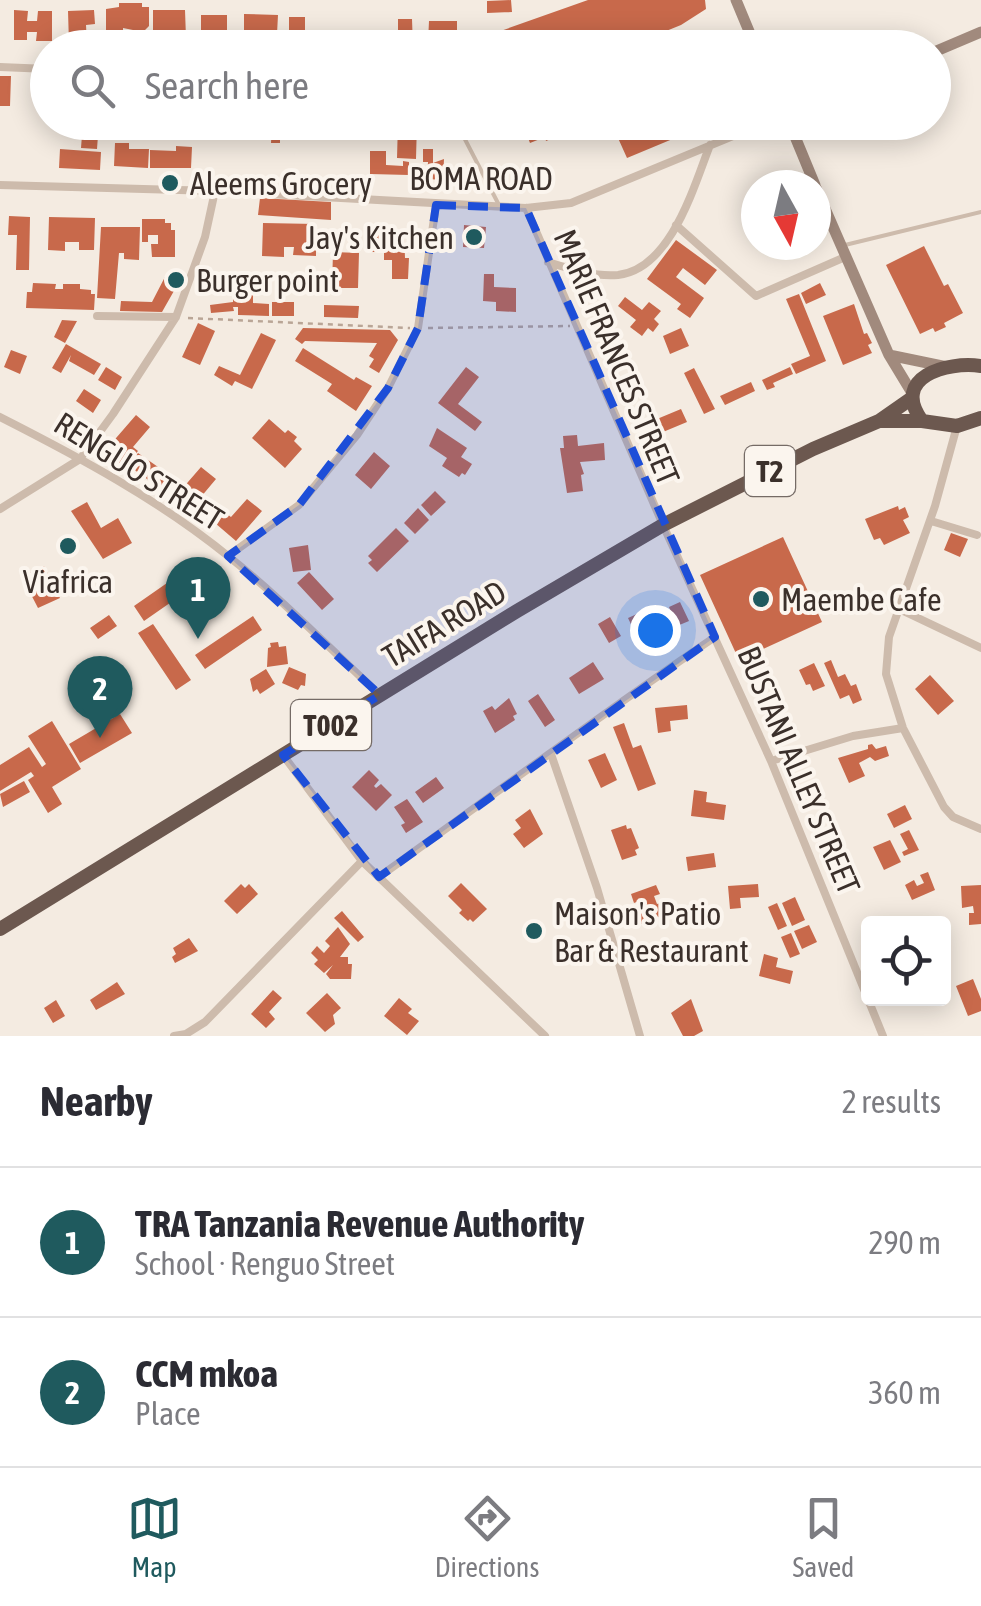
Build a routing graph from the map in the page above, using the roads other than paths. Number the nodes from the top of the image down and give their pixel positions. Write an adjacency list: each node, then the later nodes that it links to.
1 (736, 0): 2 (main road)
2 (748, 30)
3 (981, 32): 4 (main road)
4 (951, 45)
5 (0, 66): 6 (street)
6 (30, 68)
7 (466, 140): 16 (lane)
8 (722, 140): 10 (street, BOMA ROAD)
9 (796, 140): 11 (main road)
10 (710, 145): 15 (street, BOMA ROAD); 18 (street)
11 (808, 170)
12 (0, 186): 13 (street, BOMA ROAD)
13 (215, 190): 14 (street, BOMA ROAD); 23 (street)
14 (436, 206): 16 (street, BOMA ROAD); 38 (street)
15 (526, 208): 16 (street, BOMA ROAD); 21 (street, MARIE FRANCES STREET)
16 (502, 209)
17 (981, 212): 20 (lane)
18 (676, 225): 20 (street); 21 (street)
19 (831, 225): 20 (main road)
20 (842, 252): 24 (main road)
21 (548, 262): 36 (street, MARIE FRANCES STREET)
22 (97, 316): 23 (street)
23 (176, 317): 33 (street)
24 (889, 355): 26 (main road); 27 (main road)
25 (981, 366): 26 (highway)
26 (946, 368): 27 (highway, T2)
27 (912, 396): 30 (highway, TAIFA ROAD / T2); 31 (highway)
28 (0, 418): 33 (street, RENGUO STREET)
29 (981, 418): 32 (highway, T2)
30 (878, 421): 31 (highway, TAIFA ROAD / T2); 36 (highway, TAIFA ROAD / T2)
31 (922, 421): 32 (highway, T2)
32 (956, 426): 35 (street)
33 (80, 459): 34 (street); 38 (street, RENGUO STREET)
34 (0, 508)
35 (931, 520): 37 (street); 39 (street)
36 (663, 526): 40 (street, BUSTANI ALLEY STREET); 42 (highway, TAIFA ROAD / T002)
37 (977, 535)
38 (228, 556): 42 (street, RENGUO STREET)
39 (899, 610): 41 (street); 43 (street)
40 (715, 636): 44 (street); 46 (street, BUSTANI ALLEY STREET)
41 (981, 648)
42 (380, 695): 45 (highway, TAIFA ROAD / T002)
43 (903, 728): 46 (street); 47 (street)
44 (551, 754): 49 (street); 54 (street)
45 (282, 755): 48 (street); 50 (highway, TAIFA ROAD / T002)
46 (771, 761): 55 (street, BUSTANI ALLEY STREET)
47 (981, 829)
48 (362, 861): 49 (street); 51 (street)
49 (379, 877): 53 (street)
50 (0, 929)
51 (186, 1035): 52 (street)
52 (174, 1036)
53 (545, 1036)
54 (640, 1036)
55 (883, 1036)

